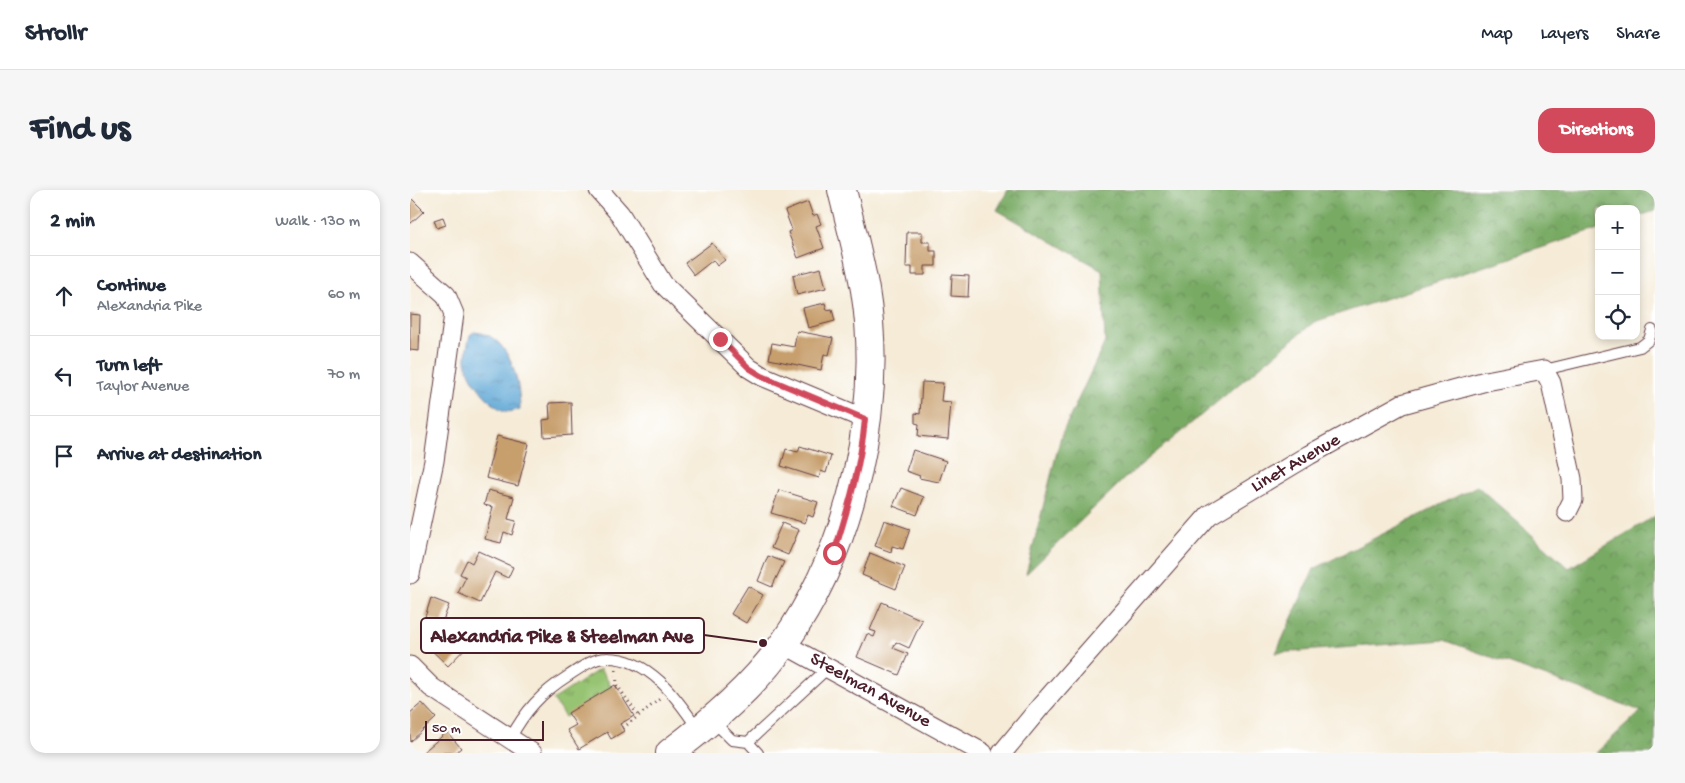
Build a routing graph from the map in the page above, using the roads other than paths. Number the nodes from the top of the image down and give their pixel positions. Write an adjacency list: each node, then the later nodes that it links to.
1 (599, 190): 6 (street)
2 (842, 190): 6 (main road)
3 (410, 263): 8 (street)
4 (1652, 330): 5 (lane)
5 (1544, 370): 7 (street); 19 (street, Linet Avenue)
6 (865, 419): 9 (main road)
7 (1567, 512)
8 (410, 574)
9 (784, 644): 11 (street, Steelman Avenue); 12 (main road)
10 (410, 666): 13 (street)
11 (828, 668): 14 (lane); 18 (street, Steelman Avenue)
12 (705, 725): 13 (lane); 14 (lane); 16 (main road)
13 (510, 739): 15 (street)
14 (748, 742): 17 (lane)
15 (532, 753)
16 (670, 753)
17 (758, 753)
18 (983, 753)
19 (1002, 753)

